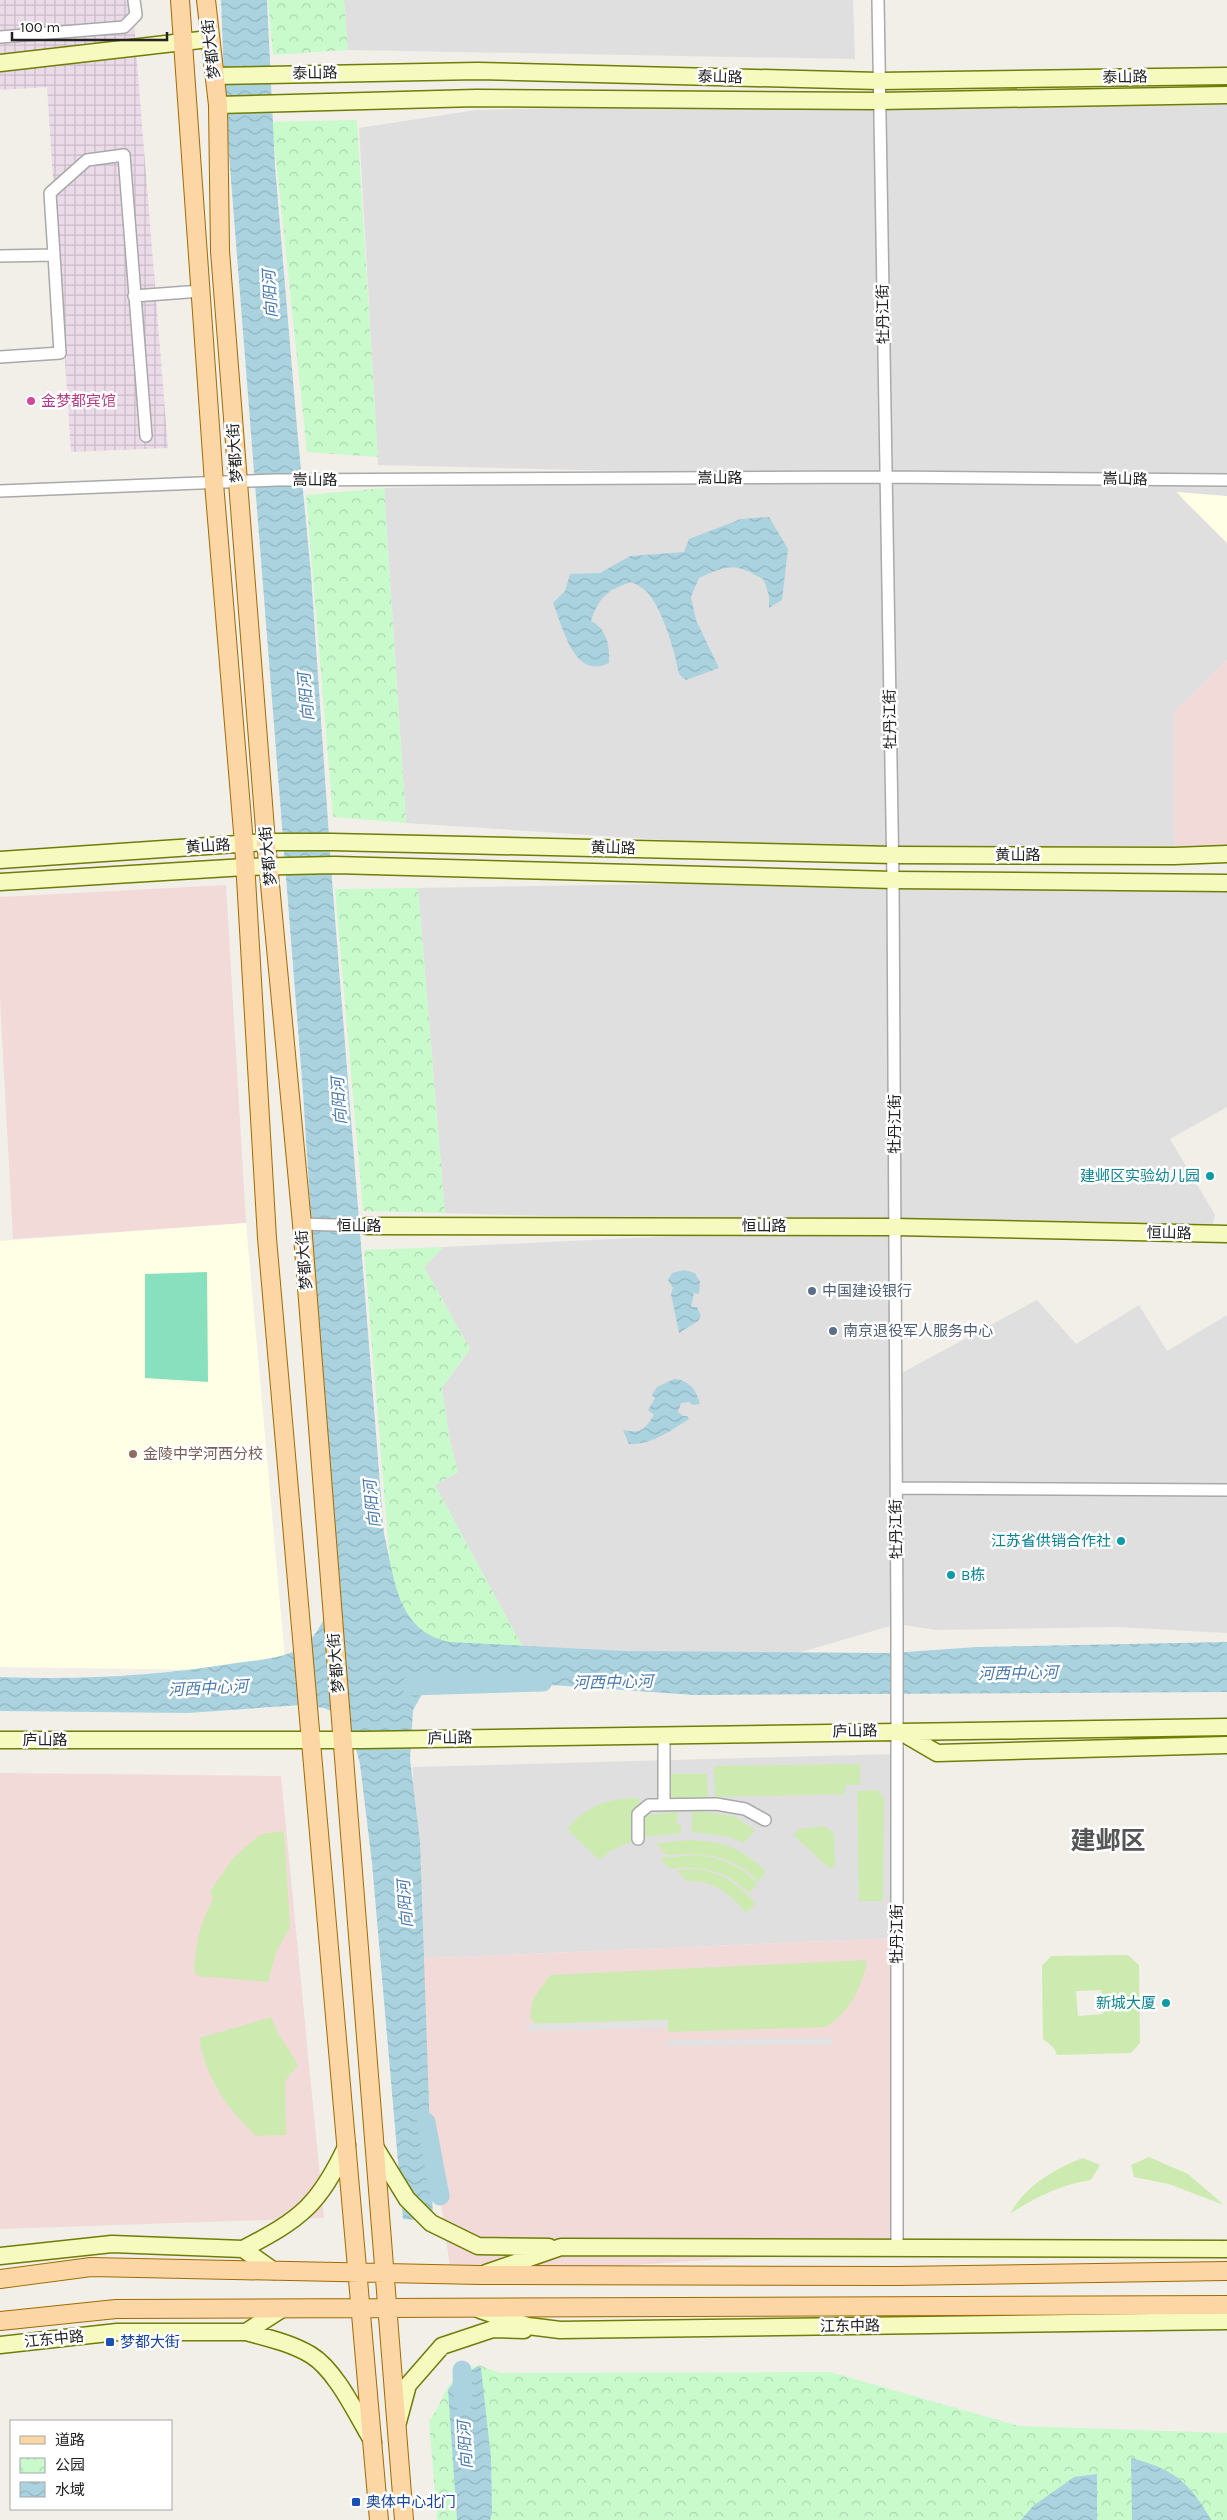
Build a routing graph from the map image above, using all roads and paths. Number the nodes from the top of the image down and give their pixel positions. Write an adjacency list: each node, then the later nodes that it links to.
1 (134, 0): 5 (street)
2 (180, 0): 7 (main road, 梦都大街)
3 (206, 0): 6 (main road, 梦都大街)
4 (878, 0): 11 (street, 牡丹江街)
5 (0, 37)
6 (209, 39): 7 (street); 9 (main road, 梦都大街)
7 (183, 42): 8 (street); 17 (main road, 梦都大街)
8 (0, 63)
9 (214, 76): 11 (street, 泰山路); 14 (main road, 梦都大街)
10 (1227, 76): 11 (street, 泰山路)
11 (879, 81): 13 (street, 牡丹江街)
12 (1227, 95): 13 (street, 泰山路)
13 (879, 102): 14 (street, 泰山路); 21 (street, 牡丹江街)
14 (218, 105): 23 (main road, 梦都大街)
15 (54, 255): 16 (street); 18 (street); 19 (street)
16 (0, 256)
17 (200, 291): 18 (street); 24 (main road, 梦都大街)
18 (134, 296): 20 (street)
19 (0, 357)
20 (146, 436)
21 (886, 477): 22 (street, 嵩山路); 23 (street, 嵩山路); 28 (street, 牡丹江街)
22 (1227, 480)
23 (238, 482): 24 (street, 嵩山路); 26 (main road, 梦都大街)
24 (214, 483): 25 (street, 嵩山路); 27 (main road, 梦都大街)
25 (0, 491)
26 (266, 842): 27 (street, 黄山路); 28 (street, 黄山路); 32 (main road, 梦都大街)
27 (244, 844): 30 (street, 黄山路); 31 (main road, 梦都大街)
28 (892, 854): 29 (street, 黄山路); 33 (street, 牡丹江街)
29 (1227, 854)
30 (0, 860)
31 (246, 866): 32 (street, 黄山路); 34 (street, 黄山路); 44 (main road, 梦都大街)
32 (269, 867): 33 (street, 黄山路); 36 (main road, 梦都大街)
33 (893, 880): 35 (street, 黄山路); 38 (street, 牡丹江街)
34 (0, 882)
35 (1227, 883)
36 (302, 1224): 37 (street, 恒山路); 45 (main road, 梦都大街)
37 (367, 1226): 38 (street, 恒山路)
38 (895, 1226): 39 (street, 恒山路); 40 (street, 牡丹江街)
39 (1227, 1234)
40 (896, 1488): 41 (street); 43 (street, 牡丹江街)
41 (1227, 1490)
42 (1227, 1727): 43 (street, 庐山路)
43 (898, 1730): 46 (street, 庐山路); 48 (street, 庐山路); 55 (street, 牡丹江街)
44 (310, 1732): 45 (street, 庐山路); 47 (street, 庐山路); 52 (main road, 梦都大街)
45 (342, 1732): 46 (street, 庐山路); 53 (main road, 梦都大街)
46 (664, 1734): 49 (street)
47 (0, 1740)
48 (1227, 1746)
49 (664, 1804): 50 (street); 51 (street)
50 (765, 1820)
51 (638, 1839)
52 (347, 2145): 56 (street); 61 (main road, 梦都大街)
53 (375, 2147): 54 (street); 62 (main road, 梦都大街)
54 (561, 2247): 55 (street); 63 (street)
55 (897, 2248): 57 (street)
56 (243, 2249): 58 (street); 59 (street)
57 (1227, 2250)
58 (0, 2256)
59 (274, 2271): 61 (main road); 64 (main road)
60 (1227, 2271): 63 (main road)
61 (356, 2273): 62 (main road); 68 (main road, 梦都大街)
62 (384, 2274): 63 (main road); 69 (main road, 梦都大街)
63 (480, 2275)
64 (0, 2279)
65 (1227, 2305): 66 (main road, 江东中路)
66 (475, 2308): 69 (main road, 江东中路); 72 (street, 江东中路)
67 (282, 2309): 68 (main road, 江东中路); 70 (main road, 江东中路); 73 (street)
68 (360, 2309): 69 (main road, 江东中路); 76 (main road, 梦都大街)
69 (387, 2309): 75 (main road, 梦都大街)
70 (0, 2321)
71 (1227, 2321): 72 (street, 江东中路)
72 (560, 2330): 75 (street)
73 (246, 2332): 74 (street, 江东中路); 76 (street, 江东中路)
74 (0, 2345)
75 (396, 2429): 78 (main road, 梦都大街)
76 (373, 2442): 77 (main road, 梦都大街)
77 (379, 2520)
78 (404, 2520)

